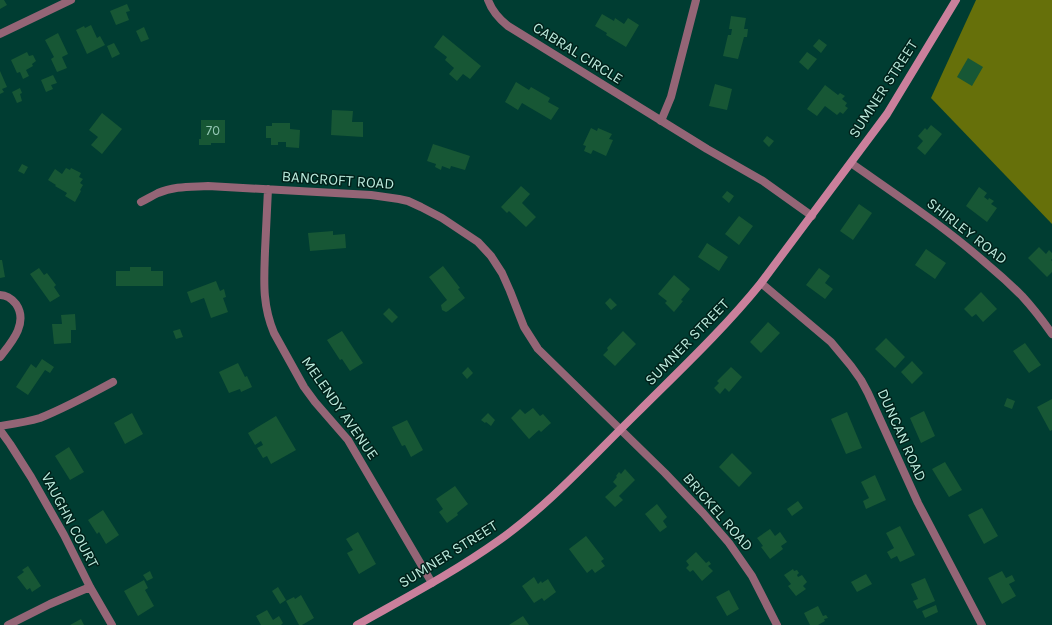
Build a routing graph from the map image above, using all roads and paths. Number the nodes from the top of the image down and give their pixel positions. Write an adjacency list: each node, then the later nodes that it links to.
1 (71, 0): 5 (street)
2 (488, 0): 6 (street, CABRAL CIRCLE)
3 (696, 0): 6 (street)
4 (956, 0): 7 (main road, SUMNER STREET)
5 (0, 34)
6 (661, 121): 10 (street, CABRAL CIRCLE)
7 (852, 163): 10 (main road, SUMNER STREET); 13 (street, SHIRLEY ROAD)
8 (268, 189): 9 (street, BANCROFT ROAD); 17 (street, BANCROFT ROAD); 19 (street, MELENDY AVENUE)
9 (141, 202)
10 (812, 216): 11 (main road, SUMNER STREET)
11 (761, 283): 17 (main road, SUMNER STREET); 25 (street, DUNCAN ROAD)
12 (0, 295): 14 (street)
13 (1052, 334)
14 (0, 357)
15 (113, 382): 16 (street)
16 (0, 426)
17 (621, 429): 19 (main road, SUMNER STREET); 24 (street, BRICKEL ROAD)
18 (0, 430): 20 (street, VAUGHN COURT)
19 (432, 583): 23 (main road, SUMNER STREET)
20 (90, 587): 21 (street); 22 (street, VAUGHN COURT)
21 (8, 625)
22 (112, 625)
23 (357, 625)
24 (777, 625)
25 (982, 625)

